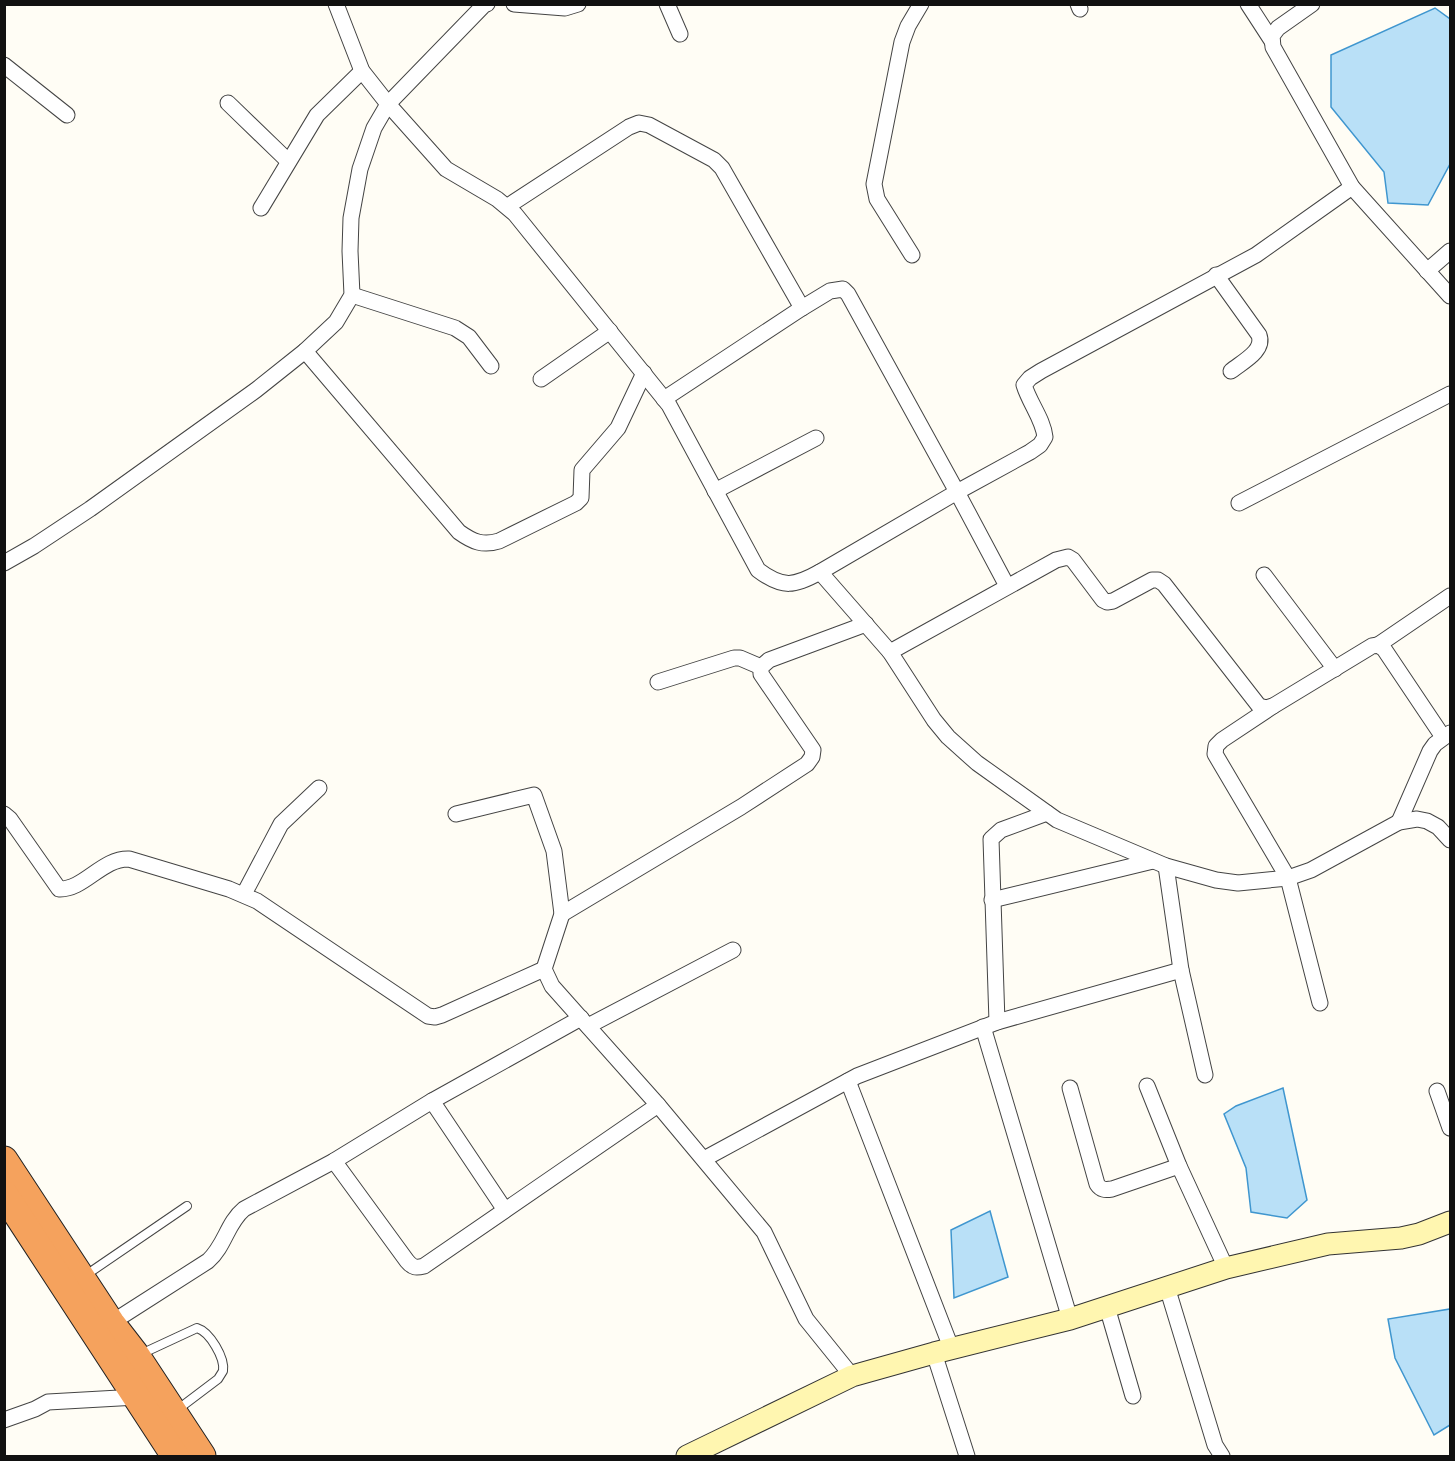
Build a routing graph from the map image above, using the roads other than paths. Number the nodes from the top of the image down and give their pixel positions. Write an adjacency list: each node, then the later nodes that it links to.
1 (336, 4): 12 (street)
2 (514, 4): 3 (street)
3 (578, 4)
4 (667, 4): 9 (street)
5 (921, 4): 21 (street)
6 (1248, 4): 10 (street)
7 (1312, 4): 10 (street)
8 (485, 5): 14 (street)
9 (680, 34)
10 (1272, 41): 17 (street)
11 (4, 65): 15 (street)
12 (362, 71): 14 (street); 16 (street)
13 (228, 103): 16 (street)
14 (388, 104): 18 (street); 24 (street)
15 (67, 115)
16 (288, 161): 19 (street)
17 (1352, 187): 22 (street); 23 (street)
18 (508, 206): 26 (street); 27 (street)
19 (261, 208)
20 (1450, 251): 22 (street)
21 (912, 255)
22 (1427, 271): 25 (street)
23 (1216, 275): 30 (street); 37 (street)
24 (352, 295): 28 (street); 29 (street)
25 (1450, 296)
26 (802, 308): 34 (street); 37 (street)
27 (610, 331): 31 (street); 32 (street)
28 (306, 351): 31 (street); 39 (street)
29 (491, 366)
30 (1231, 371)
31 (644, 374): 34 (street)
32 (541, 379)
33 (1450, 394): 38 (street)
34 (664, 399): 36 (street)
35 (816, 438): 36 (street)
36 (715, 490): 40 (street)
37 (957, 492): 40 (street); 42 (street)
38 (1239, 503)
39 (4, 563)
40 (820, 572): 44 (street)
41 (1264, 574): 48 (street)
42 (1007, 586): 46 (street); 50 (street)
43 (1450, 596): 45 (street)
44 (866, 624): 46 (street); 47 (street)
45 (1378, 645): 48 (street); 51 (street)
46 (890, 652): 54 (street)
47 (761, 668): 49 (street); 62 (street)
48 (1335, 669): 50 (street)
49 (658, 682)
50 (1273, 706): 59 (street)
51 (1447, 735): 56 (street)
52 (319, 788): 60 (street)
53 (4, 813): 60 (street)
54 (1047, 813): 58 (street); 61 (street)
55 (456, 814): 62 (street)
56 (1399, 822): 57 (street); 59 (street)
57 (1450, 840)
58 (1160, 864): 59 (street); 61 (street); 65 (street)
59 (1288, 878): 66 (street)
60 (244, 894): 64 (street)
61 (992, 900): 68 (street)
62 (562, 914): 64 (street)
63 (733, 950): 67 (street)
64 (544, 969): 67 (street)
65 (1181, 970): 68 (street); 69 (street)
66 (1320, 1003)
67 (585, 1022): 74 (street); 75 (street)
68 (990, 1025): 70 (street); 89 (street)
69 (1205, 1075)
70 (848, 1081): 77 (street); 91 (street)
71 (1147, 1086): 80 (street)
72 (1070, 1088): 80 (street)
73 (1437, 1091): 76 (street)
74 (432, 1101): 79 (street); 83 (street)
75 (658, 1105): 77 (street); 83 (street)
76 (1450, 1128)
77 (704, 1159): 93 (street)
78 (4, 1160): 86 (highway)
79 (334, 1161): 83 (street); 90 (street)
80 (1179, 1166): 85 (street)
81 (4, 1194): 95 (highway)
82 (187, 1206): 86 (lane)
83 (505, 1210)
84 (1450, 1222): 85 (main road)
85 (1226, 1268): 87 (main road)
86 (81, 1278): 90 (highway)
87 (1167, 1287): 88 (main road); 102 (street)
88 (1107, 1307): 89 (main road); 94 (street)
89 (1070, 1319): 91 (main road)
90 (111, 1323): 92 (highway)
91 (943, 1351): 93 (main road); 101 (street)
92 (137, 1356): 96 (highway); 96 (lane)
93 (852, 1376): 100 (main road)
94 (1133, 1396)
95 (137, 1397): 97 (street); 98 (highway)
96 (173, 1413): 99 (highway)
97 (4, 1420)
98 (175, 1456)
99 (202, 1456)
100 (687, 1456)
101 (967, 1456)
102 (1222, 1456)

